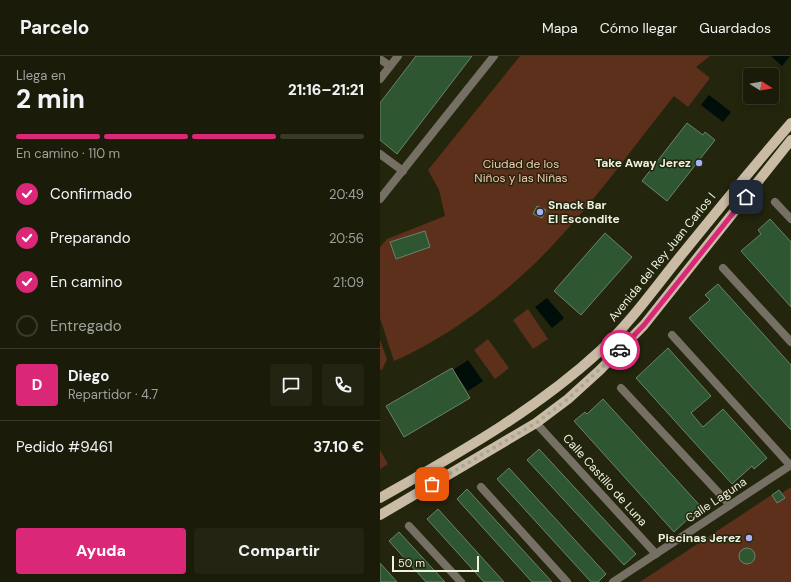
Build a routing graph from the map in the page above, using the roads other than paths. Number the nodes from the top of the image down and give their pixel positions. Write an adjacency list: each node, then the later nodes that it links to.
1 (398, 56): 4 (street)
2 (494, 56): 9 (street)
3 (380, 59): 4 (street)
4 (390, 66): 5 (street)
5 (380, 79)
6 (791, 122): 20 (main road, Avenida del Rey Juan Carlos I)
7 (791, 140): 17 (main road)
8 (380, 154): 9 (street)
9 (402, 171): 10 (street)
10 (380, 199)
11 (775, 202): 12 (street)
12 (791, 219)
13 (723, 268): 15 (street)
14 (672, 335): 18 (street)
15 (791, 342)
16 (621, 388): 21 (street)
17 (536, 423): 22 (main road); 24 (street, Calle Castillo de Luna)
18 (791, 465): 21 (street, Calle Laguna)
19 (481, 487): 26 (street)
20 (380, 498)
21 (730, 505): 24 (street, Calle Laguna)
22 (380, 515)
23 (410, 526): 25 (street)
24 (656, 554): 27 (street, Calle Laguna)
25 (461, 582)
26 (567, 582)
27 (613, 582)

